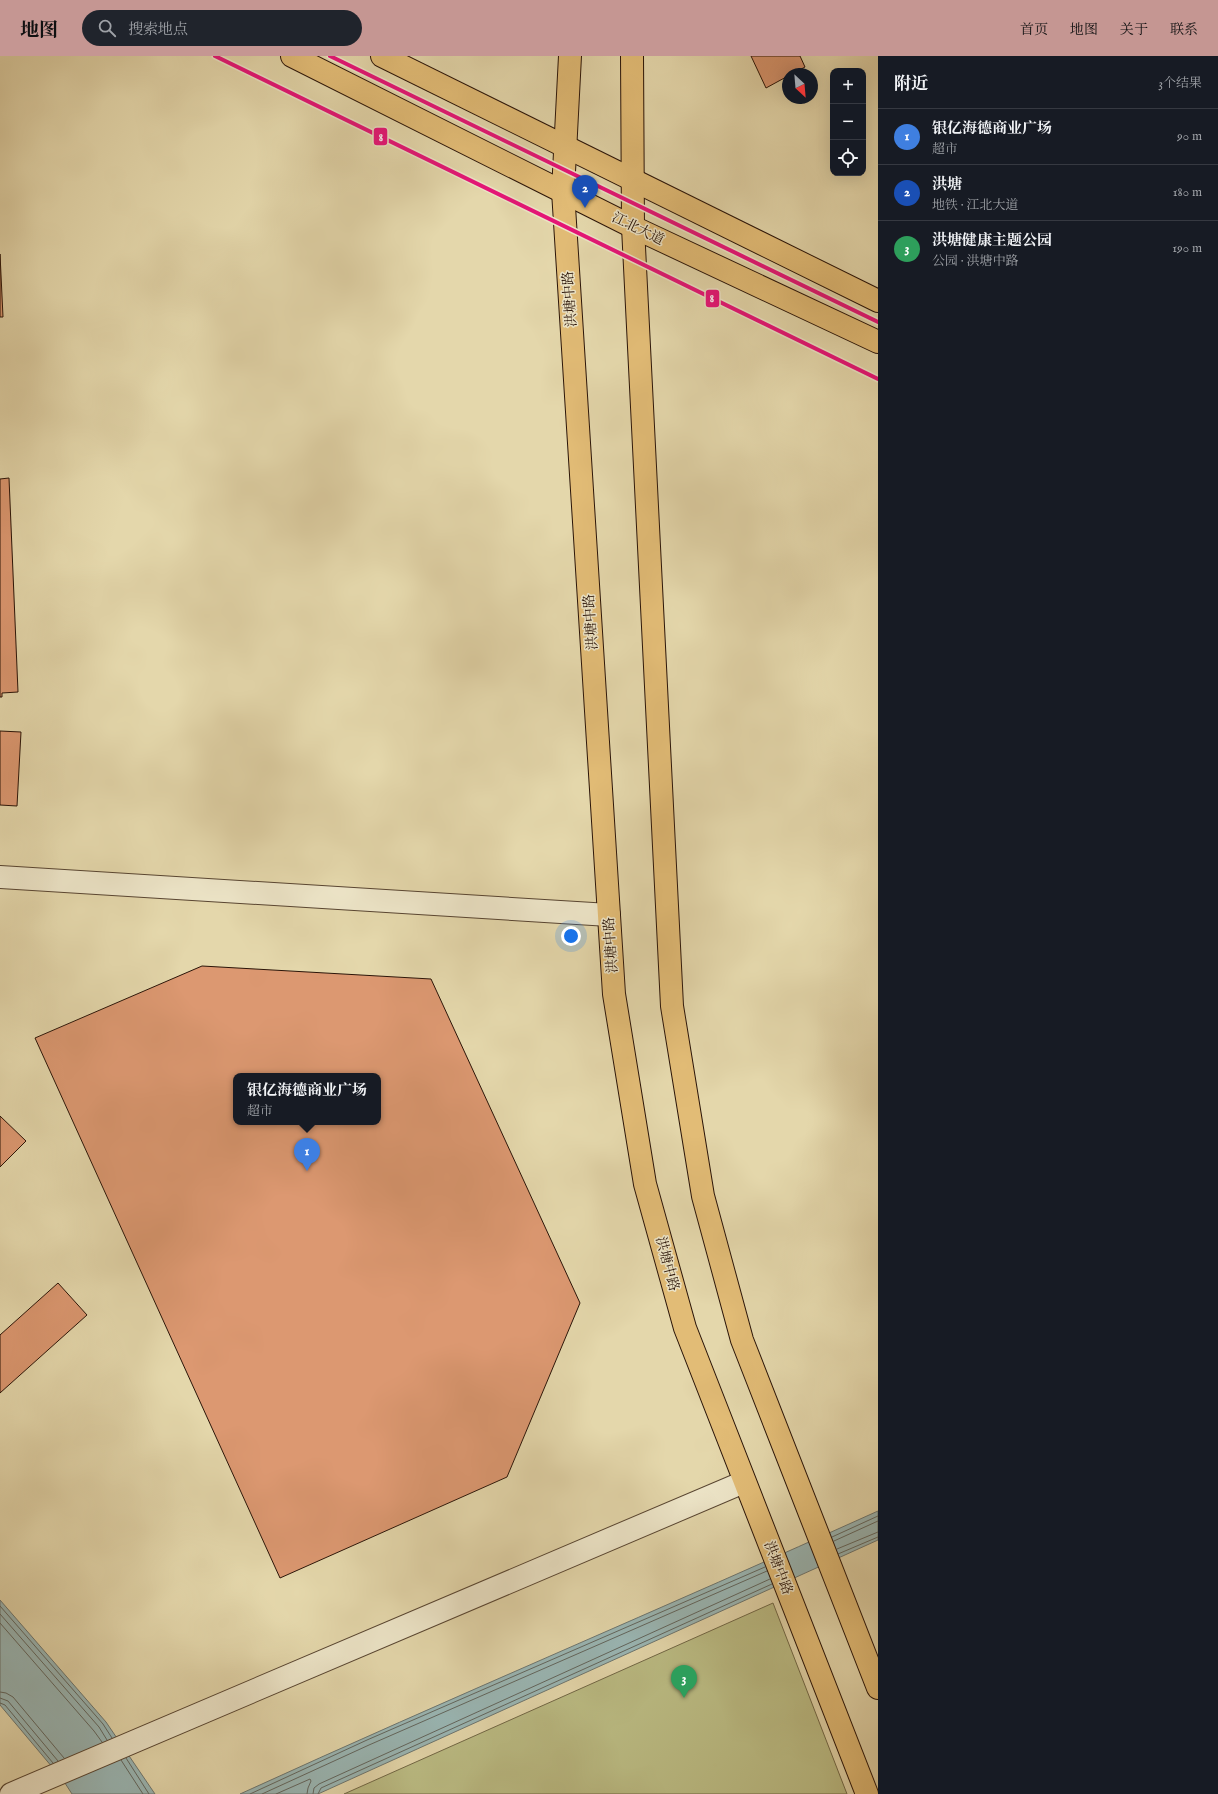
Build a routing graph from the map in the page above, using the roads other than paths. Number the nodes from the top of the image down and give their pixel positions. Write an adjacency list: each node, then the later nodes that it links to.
1 (292, 56): 7 (main road, 江北大道)
2 (382, 56): 5 (main road)
3 (570, 56): 5 (main road, 洪塘中路)
4 (632, 56): 6 (main road)
5 (564, 145): 6 (main road); 7 (main road, 洪塘中路)
6 (633, 180): 8 (main road); 9 (main road)
7 (563, 191): 8 (main road, 江北大道); 12 (main road, 洪塘中路)
8 (633, 227): 10 (main road, 江北大道); 14 (main road)
9 (878, 301)
10 (878, 342)
11 (0, 878): 12 (street)
12 (610, 915): 13 (main road, 洪塘中路)
13 (744, 1482): 15 (street); 16 (main road, 洪塘中路)
14 (878, 1688)
15 (11, 1794)
16 (867, 1794)

